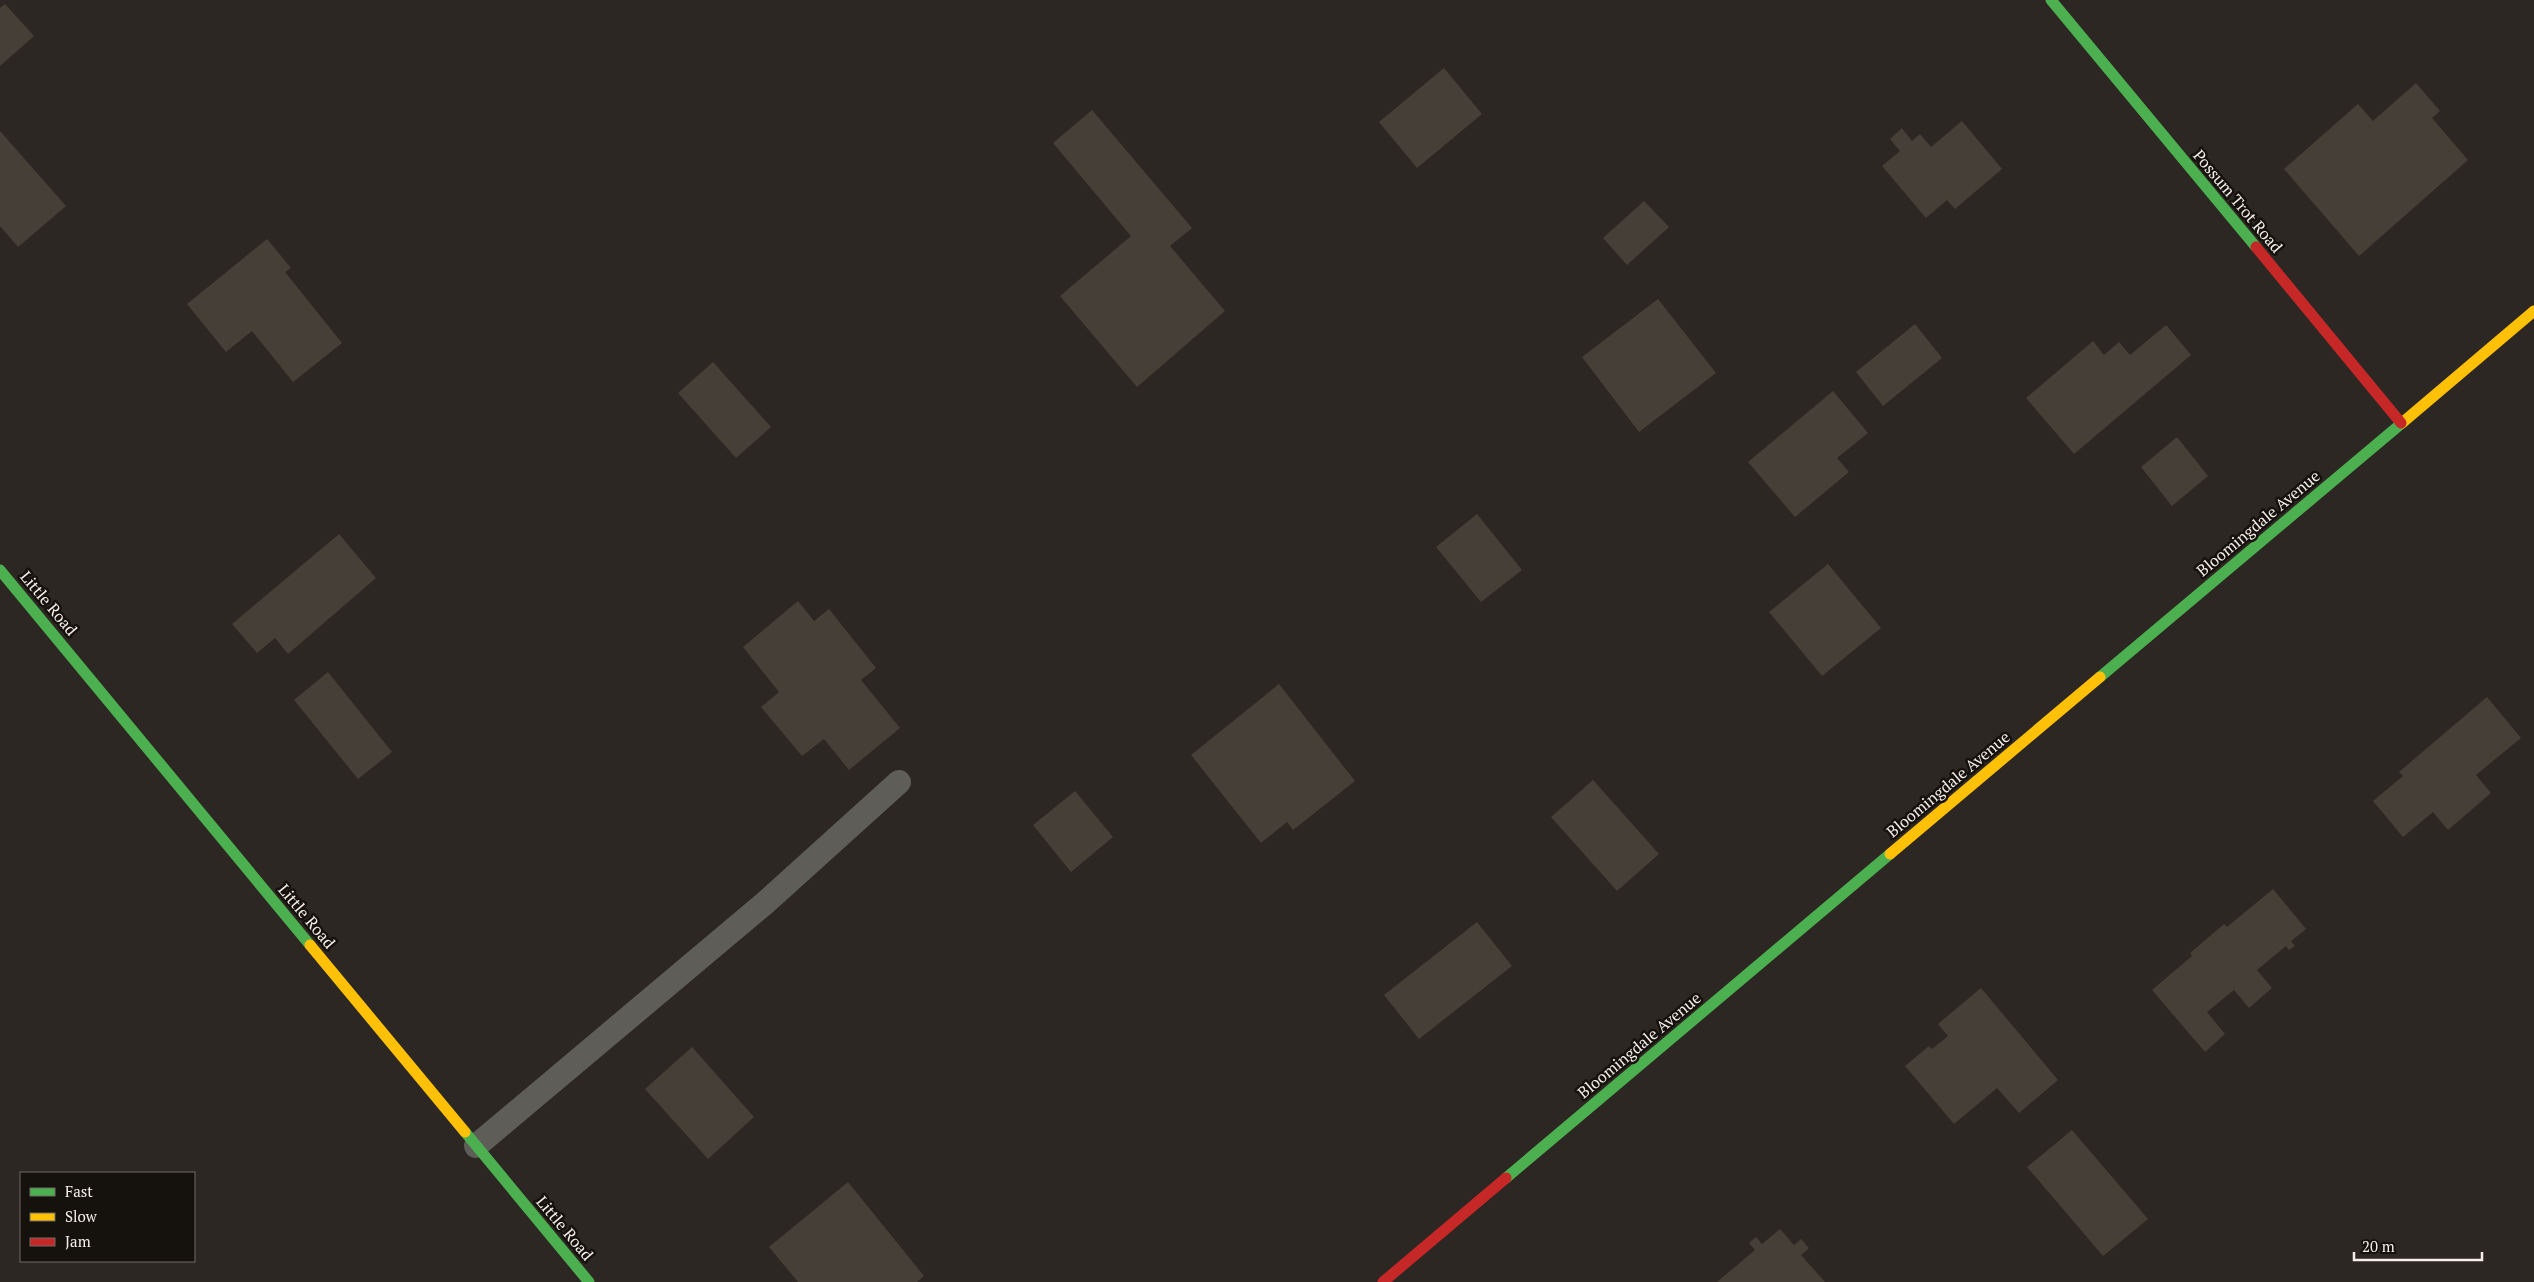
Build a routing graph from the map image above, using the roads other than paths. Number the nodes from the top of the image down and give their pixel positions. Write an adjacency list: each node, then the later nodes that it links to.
1 (2051, 0): 3 (street, Possum Trot Road)
2 (2534, 311): 3 (street, Bloomingdale Avenue)
3 (2400, 423): 8 (street, Bloomingdale Avenue)
4 (0, 570): 6 (street, Little Road)
5 (900, 782): 6 (lane)
6 (476, 1146): 7 (street, Little Road)
7 (589, 1282)
8 (1383, 1282)

